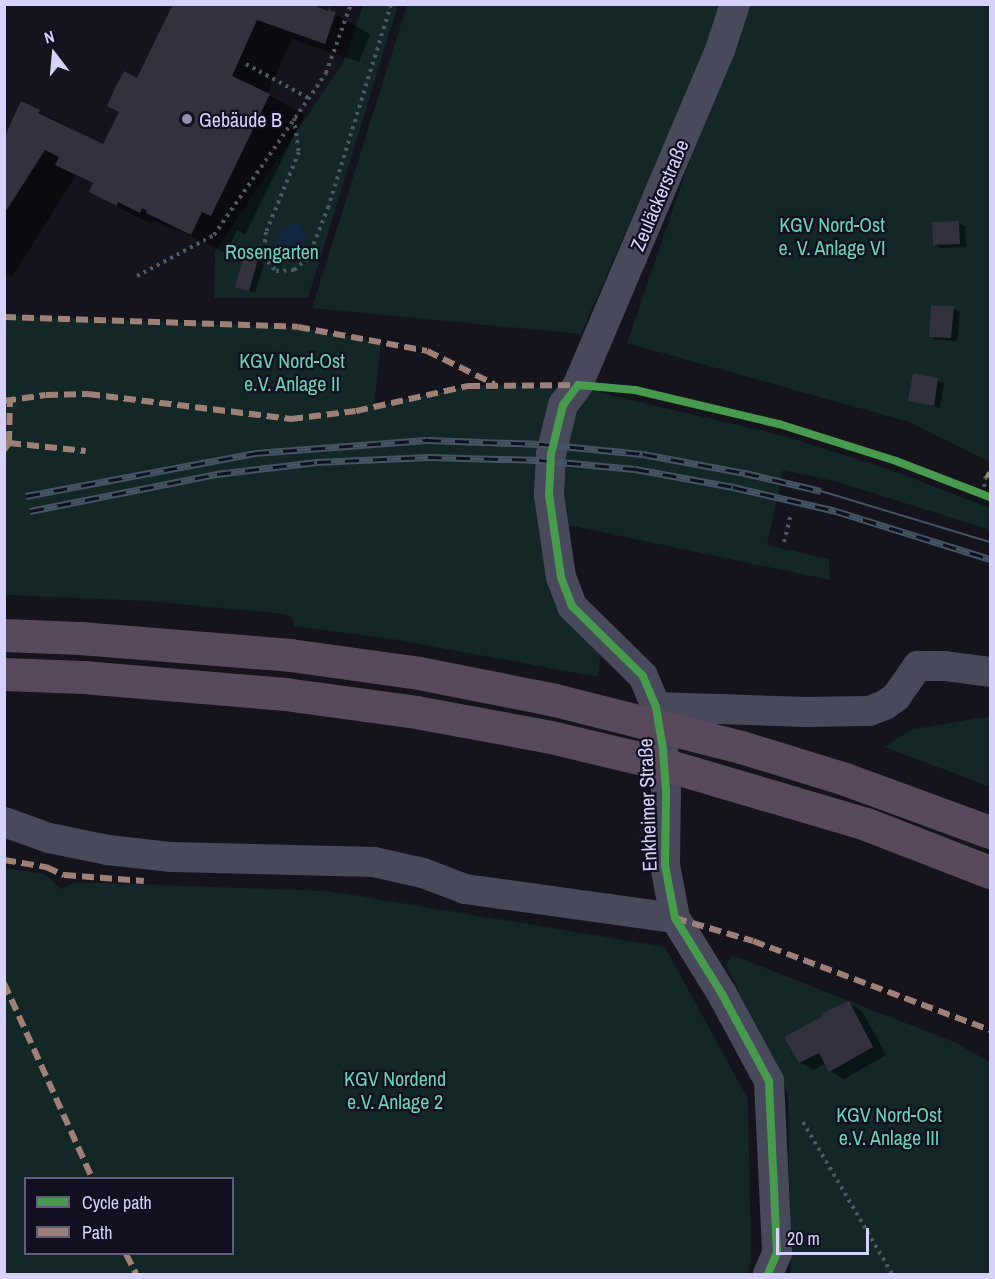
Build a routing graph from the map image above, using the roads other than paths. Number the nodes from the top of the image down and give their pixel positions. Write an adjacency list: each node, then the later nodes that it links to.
1 (735, 4): 2 (lane, Zeuläckerstraße)
2 (578, 385): 6 (lane, Enkheimer Straße)
3 (4, 635): 8 (highway)
4 (990, 672): 6 (lane)
5 (4, 674): 9 (highway)
6 (656, 707): 10 (lane, Enkheimer Straße)
7 (4, 822): 10 (lane)
8 (990, 832)
9 (990, 872)
10 (675, 918): 11 (lane, Enkheimer Straße)
11 (768, 1275)

